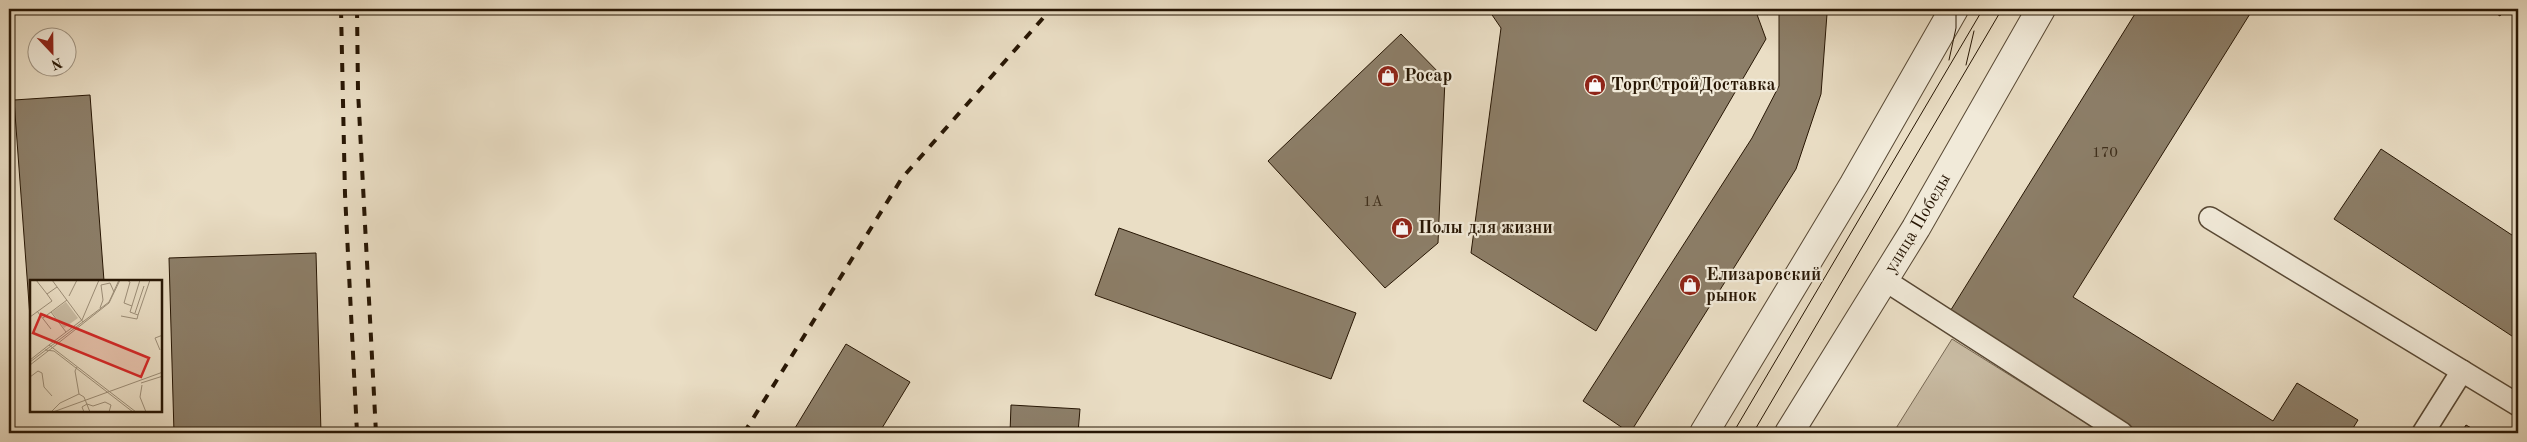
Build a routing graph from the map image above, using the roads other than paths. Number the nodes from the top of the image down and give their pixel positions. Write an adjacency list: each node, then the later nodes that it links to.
1 (1954, 9): 7 (street)
2 (2041, 9): 4 (street, улица Победы)
3 (2210, 218): 5 (lane)
4 (1883, 279): 8 (street, улица Победы); 9 (lane)
5 (2462, 371): 6 (lane); 10 (lane)
6 (2518, 405)
7 (1704, 433)
8 (1789, 433)
9 (2122, 433)
10 (2424, 433)

